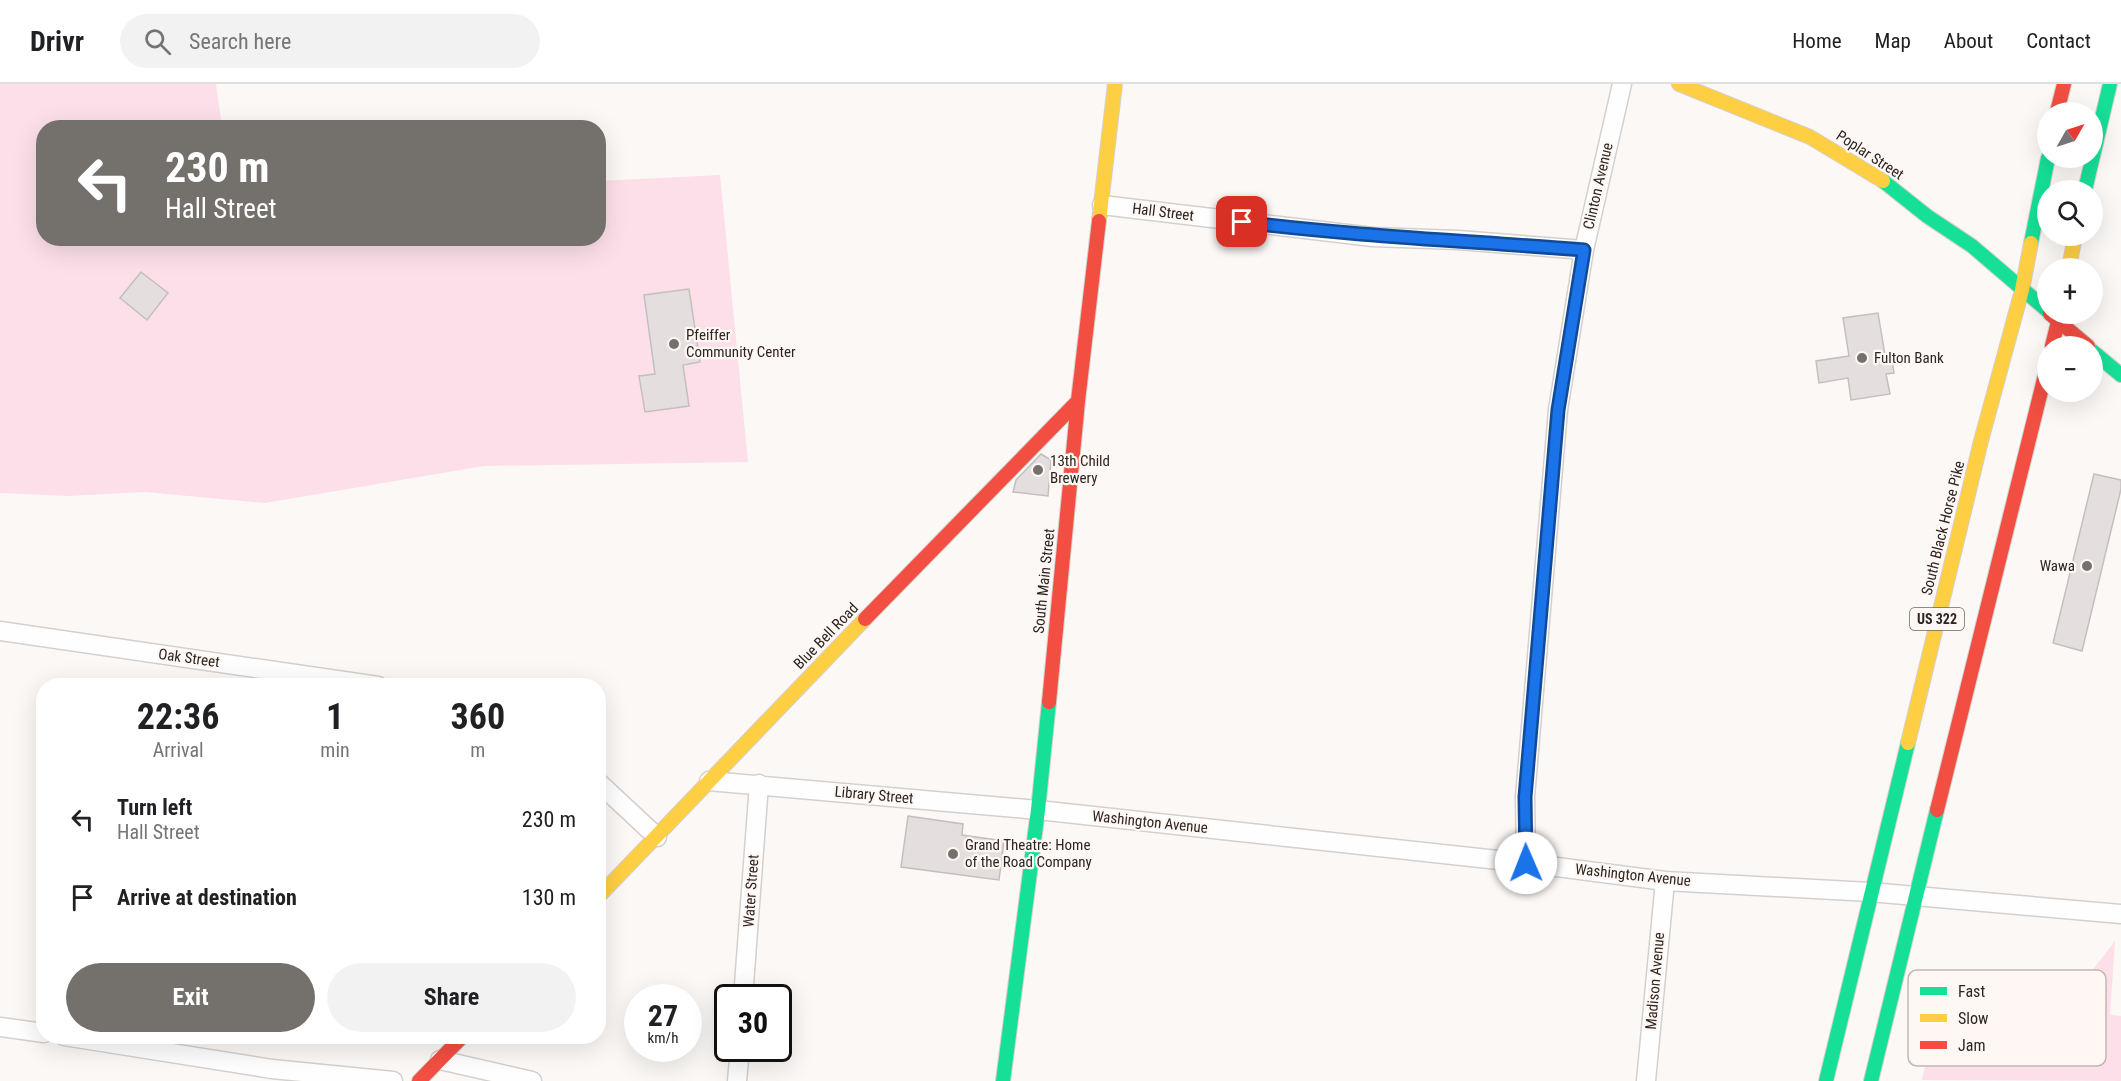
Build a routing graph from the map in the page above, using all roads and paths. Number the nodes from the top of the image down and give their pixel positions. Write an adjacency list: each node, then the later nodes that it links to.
1 (1115, 84): 9 (main road, South Main Street)
2 (1622, 84): 10 (street, Clinton Avenue)
3 (1679, 84): 11 (main road, Poplar Street)
4 (2064, 84): 6 (main road)
5 (2110, 84): 8 (main road)
6 (2060, 102)
7 (2046, 168): 11 (main road, South Black Horse Pike / US 322)
8 (2087, 180)
9 (1101, 205): 10 (street, Hall Street); 17 (main road, South Main Street)
10 (1584, 250): 26 (street, Clinton Avenue)
11 (2022, 290): 12 (main road, Poplar Street); 29 (main road, South Black Horse Pike / US 322)
12 (2037, 302)
13 (2064, 324): 14 (main road, Poplar Street)
14 (2077, 336)
15 (2103, 360): 16 (main road)
16 (2121, 375)
17 (1078, 400): 21 (main road, Blue Bell Road); 24 (main road, South Main Street)
18 (2038, 402): 30 (main road, US 322)
19 (0, 631): 20 (street, Oak Street)
20 (323, 678)
21 (709, 781): 22 (street, Library Street); 25 (main road, Blue Bell Road)
22 (759, 784): 24 (street, Library Street); 32 (street, Water Street)
23 (606, 789): 25 (street)
24 (1038, 810): 26 (street, Washington Avenue); 43 (main road, South Main Street)
25 (657, 837): 28 (main road, Blue Bell Road)
26 (1526, 863): 27 (street, Washington Avenue)
27 (1665, 880): 29 (street, Washington Avenue); 44 (street, Madison Avenue)
28 (606, 889)
29 (1870, 892): 30 (street, Washington Avenue); 45 (main road, South Black Horse Pike / US 322)
30 (1915, 896): 31 (street, Washington Avenue); 46 (main road, US 322)
31 (2121, 914)
32 (744, 984)
33 (0, 1027): 34 (street)
34 (36, 1032)
35 (114, 1044): 39 (street)
36 (455, 1044): 37 (main road)
37 (440, 1060): 40 (main road); 41 (street)
38 (739, 1062): 42 (street)
39 (393, 1081)
40 (419, 1081)
41 (532, 1081)
42 (738, 1081)
43 (1004, 1081)
44 (1646, 1081)
45 (1826, 1081)
46 (1871, 1081)

